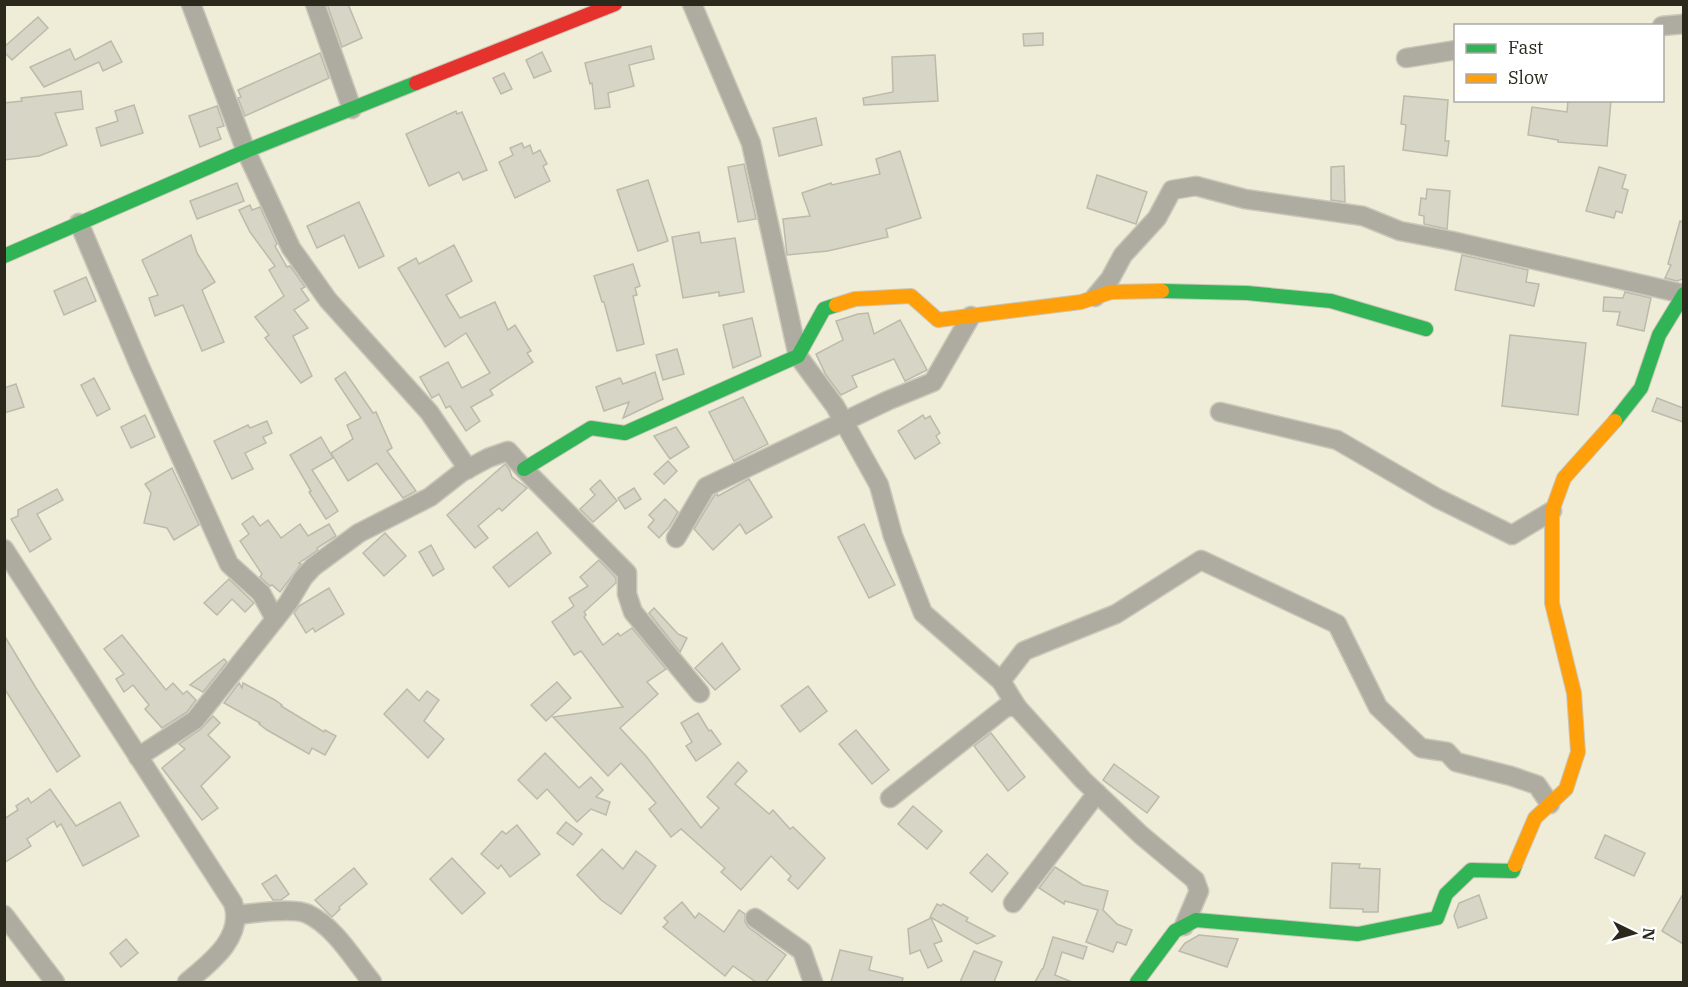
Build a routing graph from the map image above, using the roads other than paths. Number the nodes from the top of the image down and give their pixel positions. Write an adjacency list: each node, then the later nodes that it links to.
1 (191, 4): 10 (street)
2 (315, 4): 9 (street)
3 (615, 4): 9 (street)
4 (692, 4): 17 (street)
5 (1683, 24): 6 (street)
6 (1664, 26)
7 (1454, 50): 8 (street)
8 (1406, 58)
9 (352, 109): 10 (street)
10 (246, 151): 11 (street); 20 (street)
11 (79, 223): 12 (street); 25 (street)
12 (4, 256)
13 (1683, 294): 14 (street); 22 (street)
14 (1095, 297): 15 (street); 16 (street)
15 (971, 316): 17 (street); 19 (street)
16 (1426, 329)
17 (798, 356): 19 (street); 21 (street)
18 (1220, 412): 22 (street)
19 (845, 422): 23 (street); 26 (street)
20 (468, 469): 21 (street); 25 (street)
21 (524, 470): 27 (street)
22 (1552, 511): 32 (street)
23 (676, 538)
24 (6, 555): 29 (street)
25 (275, 619): 29 (street)
26 (1000, 681): 28 (street); 32 (street)
27 (700, 693)
28 (1017, 707): 30 (street); 31 (street)
29 (138, 757): 35 (street)
30 (1097, 794): 33 (street); 37 (street)
31 (890, 798)
32 (1551, 804): 37 (street)
33 (1013, 903)
34 (4, 915): 38 (street)
35 (237, 915): 39 (street); 40 (street)
36 (755, 918): 41 (street)
37 (1184, 926): 42 (street)
38 (55, 982)
39 (187, 982)
40 (372, 982)
41 (813, 982)
42 (1137, 982)

